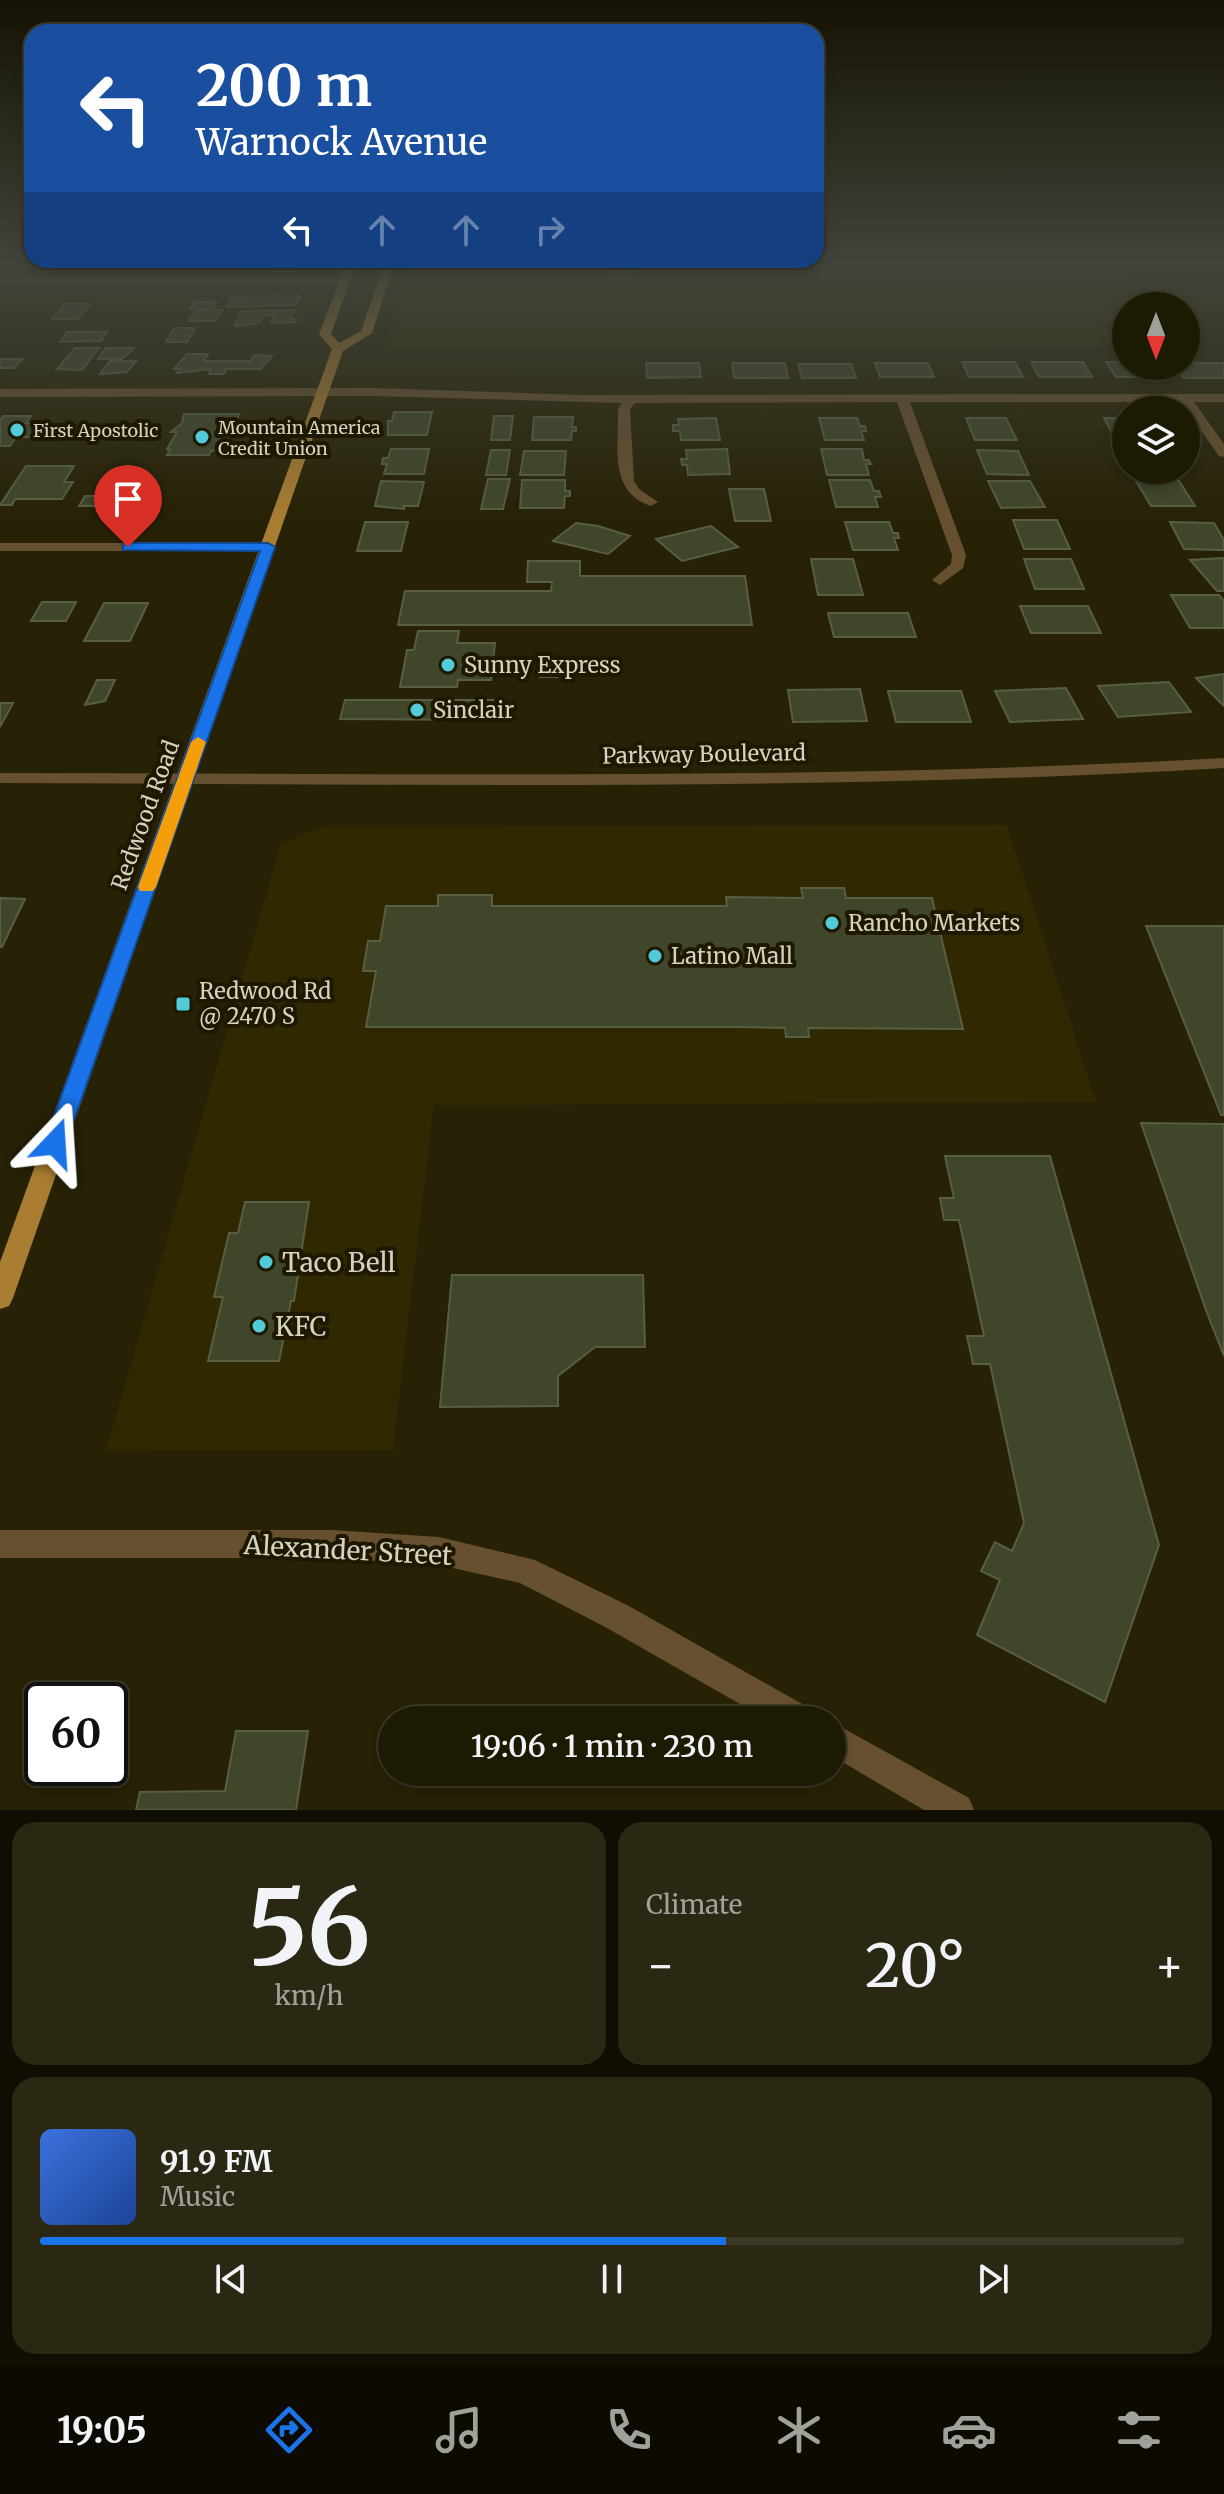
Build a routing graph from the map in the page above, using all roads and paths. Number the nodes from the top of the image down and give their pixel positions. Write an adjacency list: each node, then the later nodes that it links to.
1 (338, 349): 2 (main road, Redwood Road)
2 (323, 392): 3 (street); 8 (street); 13 (main road, Redwood Road)
3 (0, 393)
4 (902, 398): 5 (street); 8 (street); 14 (street)
5 (1112, 398)
6 (1200, 398): 7 (street)
7 (1224, 398)
8 (631, 399): 11 (street)
9 (1200, 419): 10 (street)
10 (1224, 453)
11 (651, 502)
12 (0, 547): 13 (street)
13 (268, 547): 17 (main road, Redwood Road)
14 (940, 580)
15 (1224, 763): 17 (street, Parkway Boulevard)
16 (0, 778): 17 (street, Parkway Boulevard)
17 (185, 778): 18 (main road, Redwood Road)
18 (0, 1298)
19 (0, 1544): 20 (street, Alexander Street)
20 (775, 1706)
21 (846, 1746): 22 (street)
22 (957, 1810)

